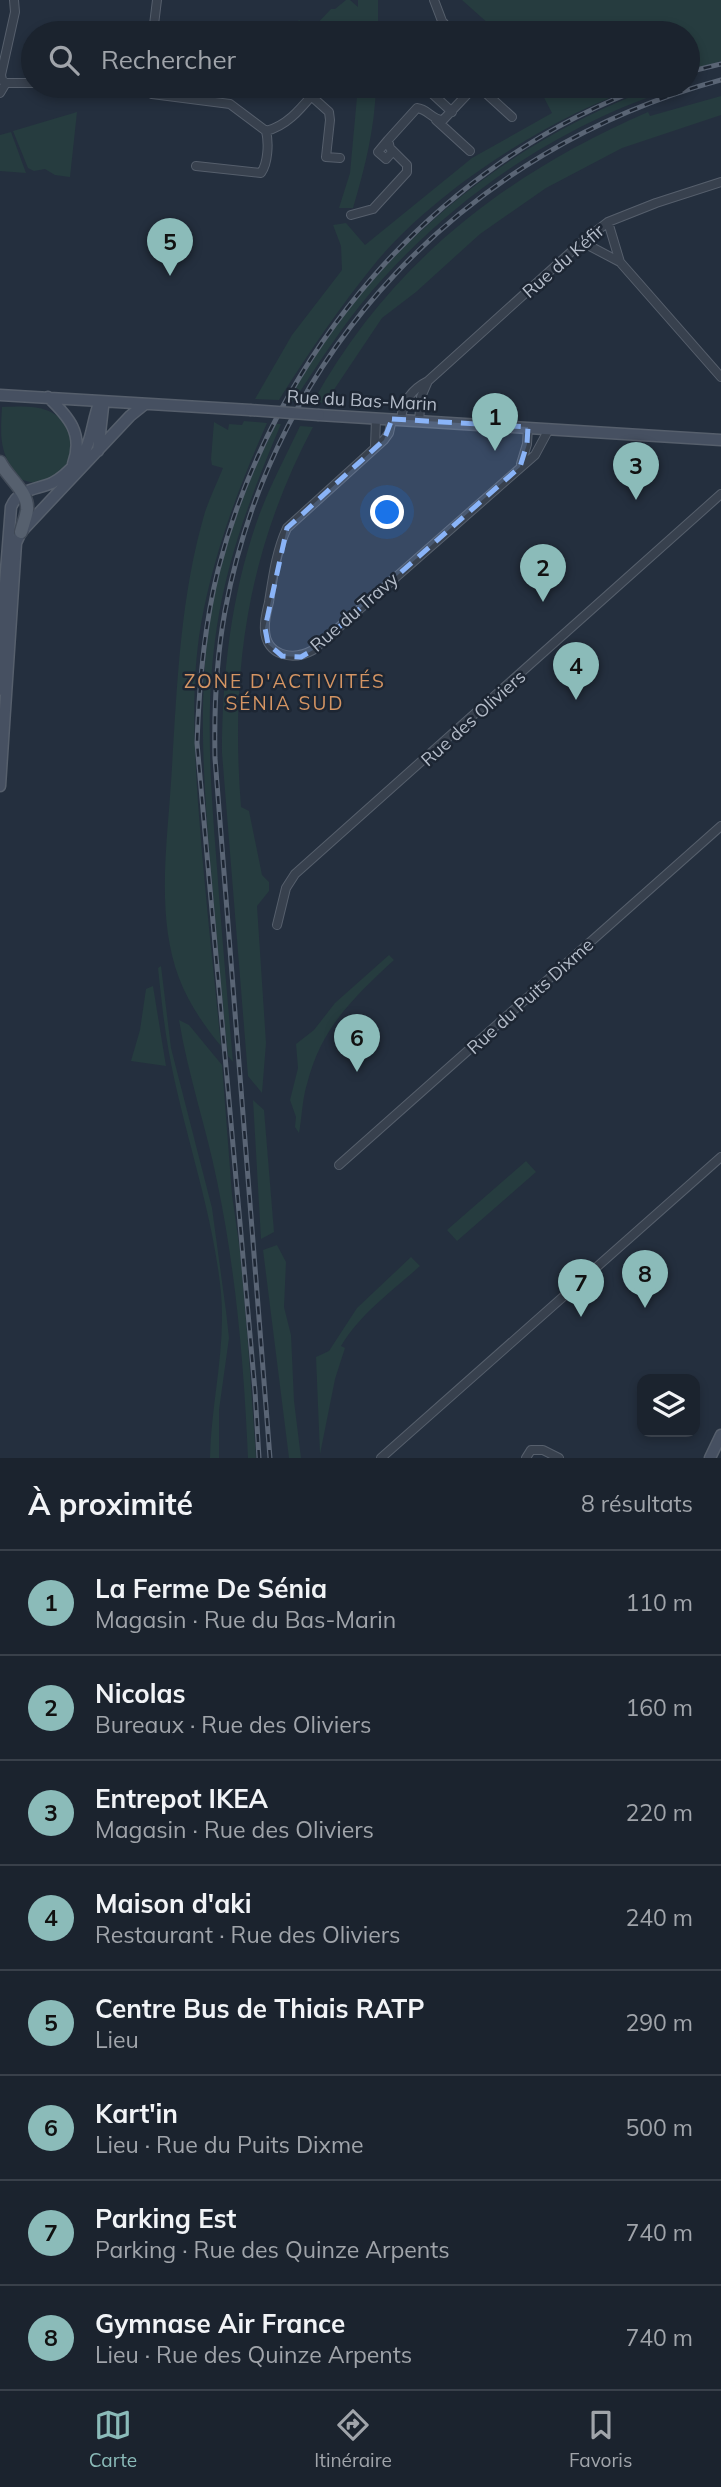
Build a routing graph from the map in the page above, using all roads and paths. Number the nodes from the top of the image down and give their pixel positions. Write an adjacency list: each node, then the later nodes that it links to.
1 (14, 0): 7 (street)
2 (157, 0): 4 (street)
3 (434, 0): 5 (street)
4 (154, 21)
5 (442, 21)
6 (0, 27): 7 (street)
7 (10, 29): 8 (street)
8 (6, 83): 9 (street); 10 (street)
9 (21, 83)
10 (0, 93)
11 (195, 98): 20 (street)
12 (309, 98): 20 (street)
13 (314, 98): 22 (street)
14 (437, 98): 17 (street)
15 (465, 98): 17 (street)
16 (490, 98): 18 (street)
17 (452, 112): 19 (street)
18 (512, 117)
19 (435, 119): 21 (street); 25 (street)
20 (266, 131): 23 (street)
21 (470, 151)
22 (340, 158)
23 (196, 166)
24 (721, 182): 26 (street, Rue du Kéfir)
25 (351, 215)
26 (608, 222): 27 (street, Rue du Kéfir); 28 (street)
27 (582, 242): 28 (street); 30 (street, Rue du Kéfir)
28 (620, 262): 29 (street)
29 (721, 377)
30 (428, 381): 36 (street, Rue du Kéfir); 37 (street)
31 (0, 395): 32 (main road, Rue du Bas-Marin)
32 (48, 397): 33 (main road, Rue du Bas-Marin); 45 (main road)
33 (100, 401): 34 (main road, Rue du Bas-Marin); 42 (main road); 45 (main road)
34 (145, 404): 35 (main road, Rue du Bas-Marin, bridge); 42 (main road)
35 (376, 418): 36 (main road, Rue du Bas-Marin); 41 (street)
36 (396, 419): 37 (main road, Rue du Bas-Marin); 41 (street, Rue du Travy)
37 (419, 421): 38 (main road, Rue du Bas-Marin)
38 (528, 427): 39 (main road, Rue du Bas-Marin); 44 (street)
39 (549, 429): 40 (main road, Rue du Bas-Marin); 44 (street, Rue du Travy)
40 (721, 440)
41 (375, 447): 44 (street, Rue du Travy)
42 (98, 451): 48 (main road)
43 (0, 462): 46 (main road)
44 (520, 467)
45 (72, 468): 46 (main road)
46 (22, 493): 48 (main road); 49 (main road)
47 (721, 494): 52 (street, Rue des Oliviers)
48 (21, 532): 49 (main road)
49 (5, 713): 50 (main road)
50 (0, 786)
51 (721, 826): 54 (street, Rue du Puits Dixme)
52 (277, 925)
53 (721, 1157): 57 (street)
54 (339, 1165)
55 (721, 1435): 59 (main road)
56 (526, 1456): 58 (street)
57 (381, 1458)
58 (559, 1458)
59 (710, 1458)

